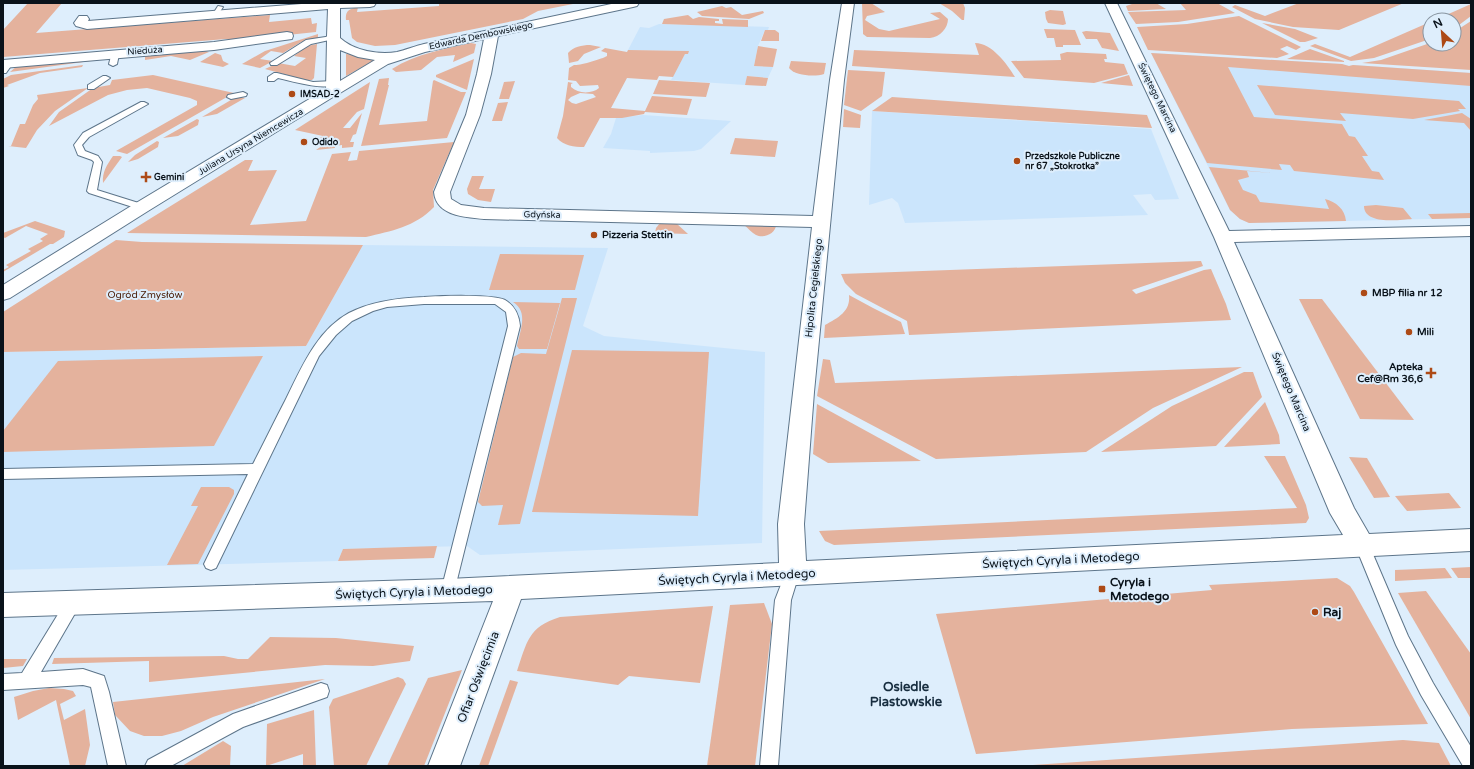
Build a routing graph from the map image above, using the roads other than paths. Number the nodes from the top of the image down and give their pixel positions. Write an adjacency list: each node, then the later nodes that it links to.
1 (361, 3): 2 (street); 6 (street)
2 (370, 3)
3 (633, 3): 11 (street, Edwarda Dembowskiego)
4 (848, 3): 27 (street, Hipolita Cegielskiego)
5 (1111, 3): 29 (street, Świętego Marcina)
6 (334, 5): 7 (street); 13 (street)
7 (290, 6): 10 (street)
8 (139, 7): 10 (street)
9 (83, 19): 10 (street)
10 (131, 21)
11 (492, 34): 14 (street, Edwarda Dembowskiego); 27 (street, Gdyńska)
12 (287, 36): 16 (street, Nieduża)
13 (332, 38): 14 (street, Edwarda Dembowskiego); 15 (lane); 20 (street)
14 (398, 56): 20 (street, Juliana Ursyna Niemcewicza)
15 (274, 63)
16 (5, 66)
17 (106, 78): 19 (lane)
18 (270, 78): 20 (lane)
19 (91, 87)
20 (333, 88): 26 (street, Juliana Ursyna Niemcewicza)
21 (243, 94): 22 (lane)
22 (230, 97)
23 (144, 104): 25 (lane)
24 (81, 186): 25 (lane)
25 (92, 191): 26 (lane)
26 (142, 207): 30 (street, Juliana Ursyna Niemcewicza)
27 (821, 222): 36 (street, Hipolita Cegielskiego)
28 (1471, 231): 29 (street)
29 (1223, 237): 34 (street, Świętego Marcina)
30 (3, 294)
31 (258, 469): 32 (lane); 35 (lane); 38 (lane)
32 (3, 474)
33 (1471, 540): 34 (street, Świętych Cyryla i Metodego)
34 (1362, 546): 36 (street, Świętych Cyryla i Metodego); 44 (lane)
35 (211, 564)
36 (792, 574): 37 (street, Świętych Cyryla i Metodego); 48 (lane)
37 (512, 588): 38 (street, Świętych Cyryla i Metodego); 47 (street, Ofiar Oświęcimia)
38 (448, 591): 39 (street, Świętych Cyryla i Metodego)
39 (73, 603): 40 (street, Świętych Cyryla i Metodego); 41 (lane)
40 (3, 605)
41 (27, 680): 42 (lane); 45 (lane)
42 (5, 683)
43 (321, 691): 46 (lane)
44 (1471, 763)
45 (116, 766)
46 (154, 766)
47 (444, 766)
48 (769, 766)

